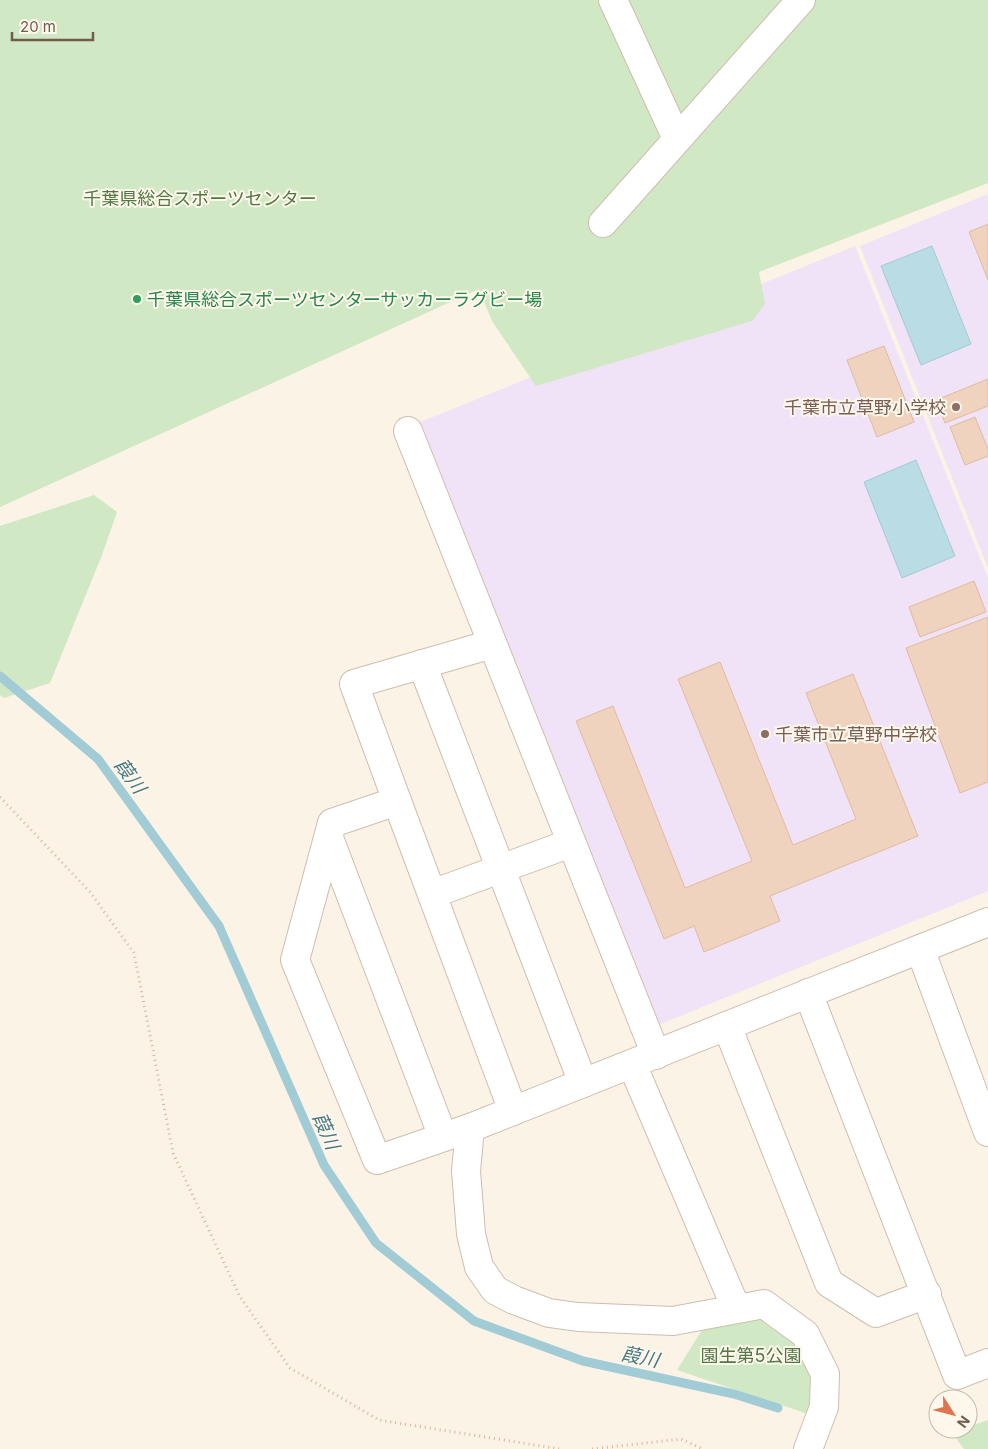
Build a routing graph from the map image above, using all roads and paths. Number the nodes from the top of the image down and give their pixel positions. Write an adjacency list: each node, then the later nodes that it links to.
1 (613, 0): 3 (street)
2 (801, 0): 3 (street)
3 (677, 139): 4 (street)
4 (603, 223)
5 (408, 431): 6 (street)
6 (492, 644): 7 (street); 11 (street)
7 (422, 664): 9 (street); 12 (street)
8 (0, 798): 27 (path)
9 (396, 801): 10 (street); 13 (street)
10 (328, 838): 23 (street); 23 (street)
11 (571, 843): 12 (street); 18 (street)
12 (501, 870): 13 (street); 19 (street)
13 (432, 894): 20 (street)
14 (988, 922): 15 (street)
15 (920, 949): 16 (street); 22 (street)
16 (808, 993): 17 (street); 24 (street)
17 (727, 1026): 18 (street); 24 (street)
18 (644, 1059): 19 (street); 25 (street)
19 (583, 1083): 20 (street)
20 (513, 1111): 21 (street)
21 (470, 1128): 23 (street); 25 (street)
22 (988, 1132)
23 (443, 1137)
24 (926, 1294): 26 (street)
25 (736, 1308): 30 (street)
26 (988, 1363)
27 (560, 1449)
28 (592, 1449): 29 (path)
29 (703, 1449)
30 (808, 1449)

